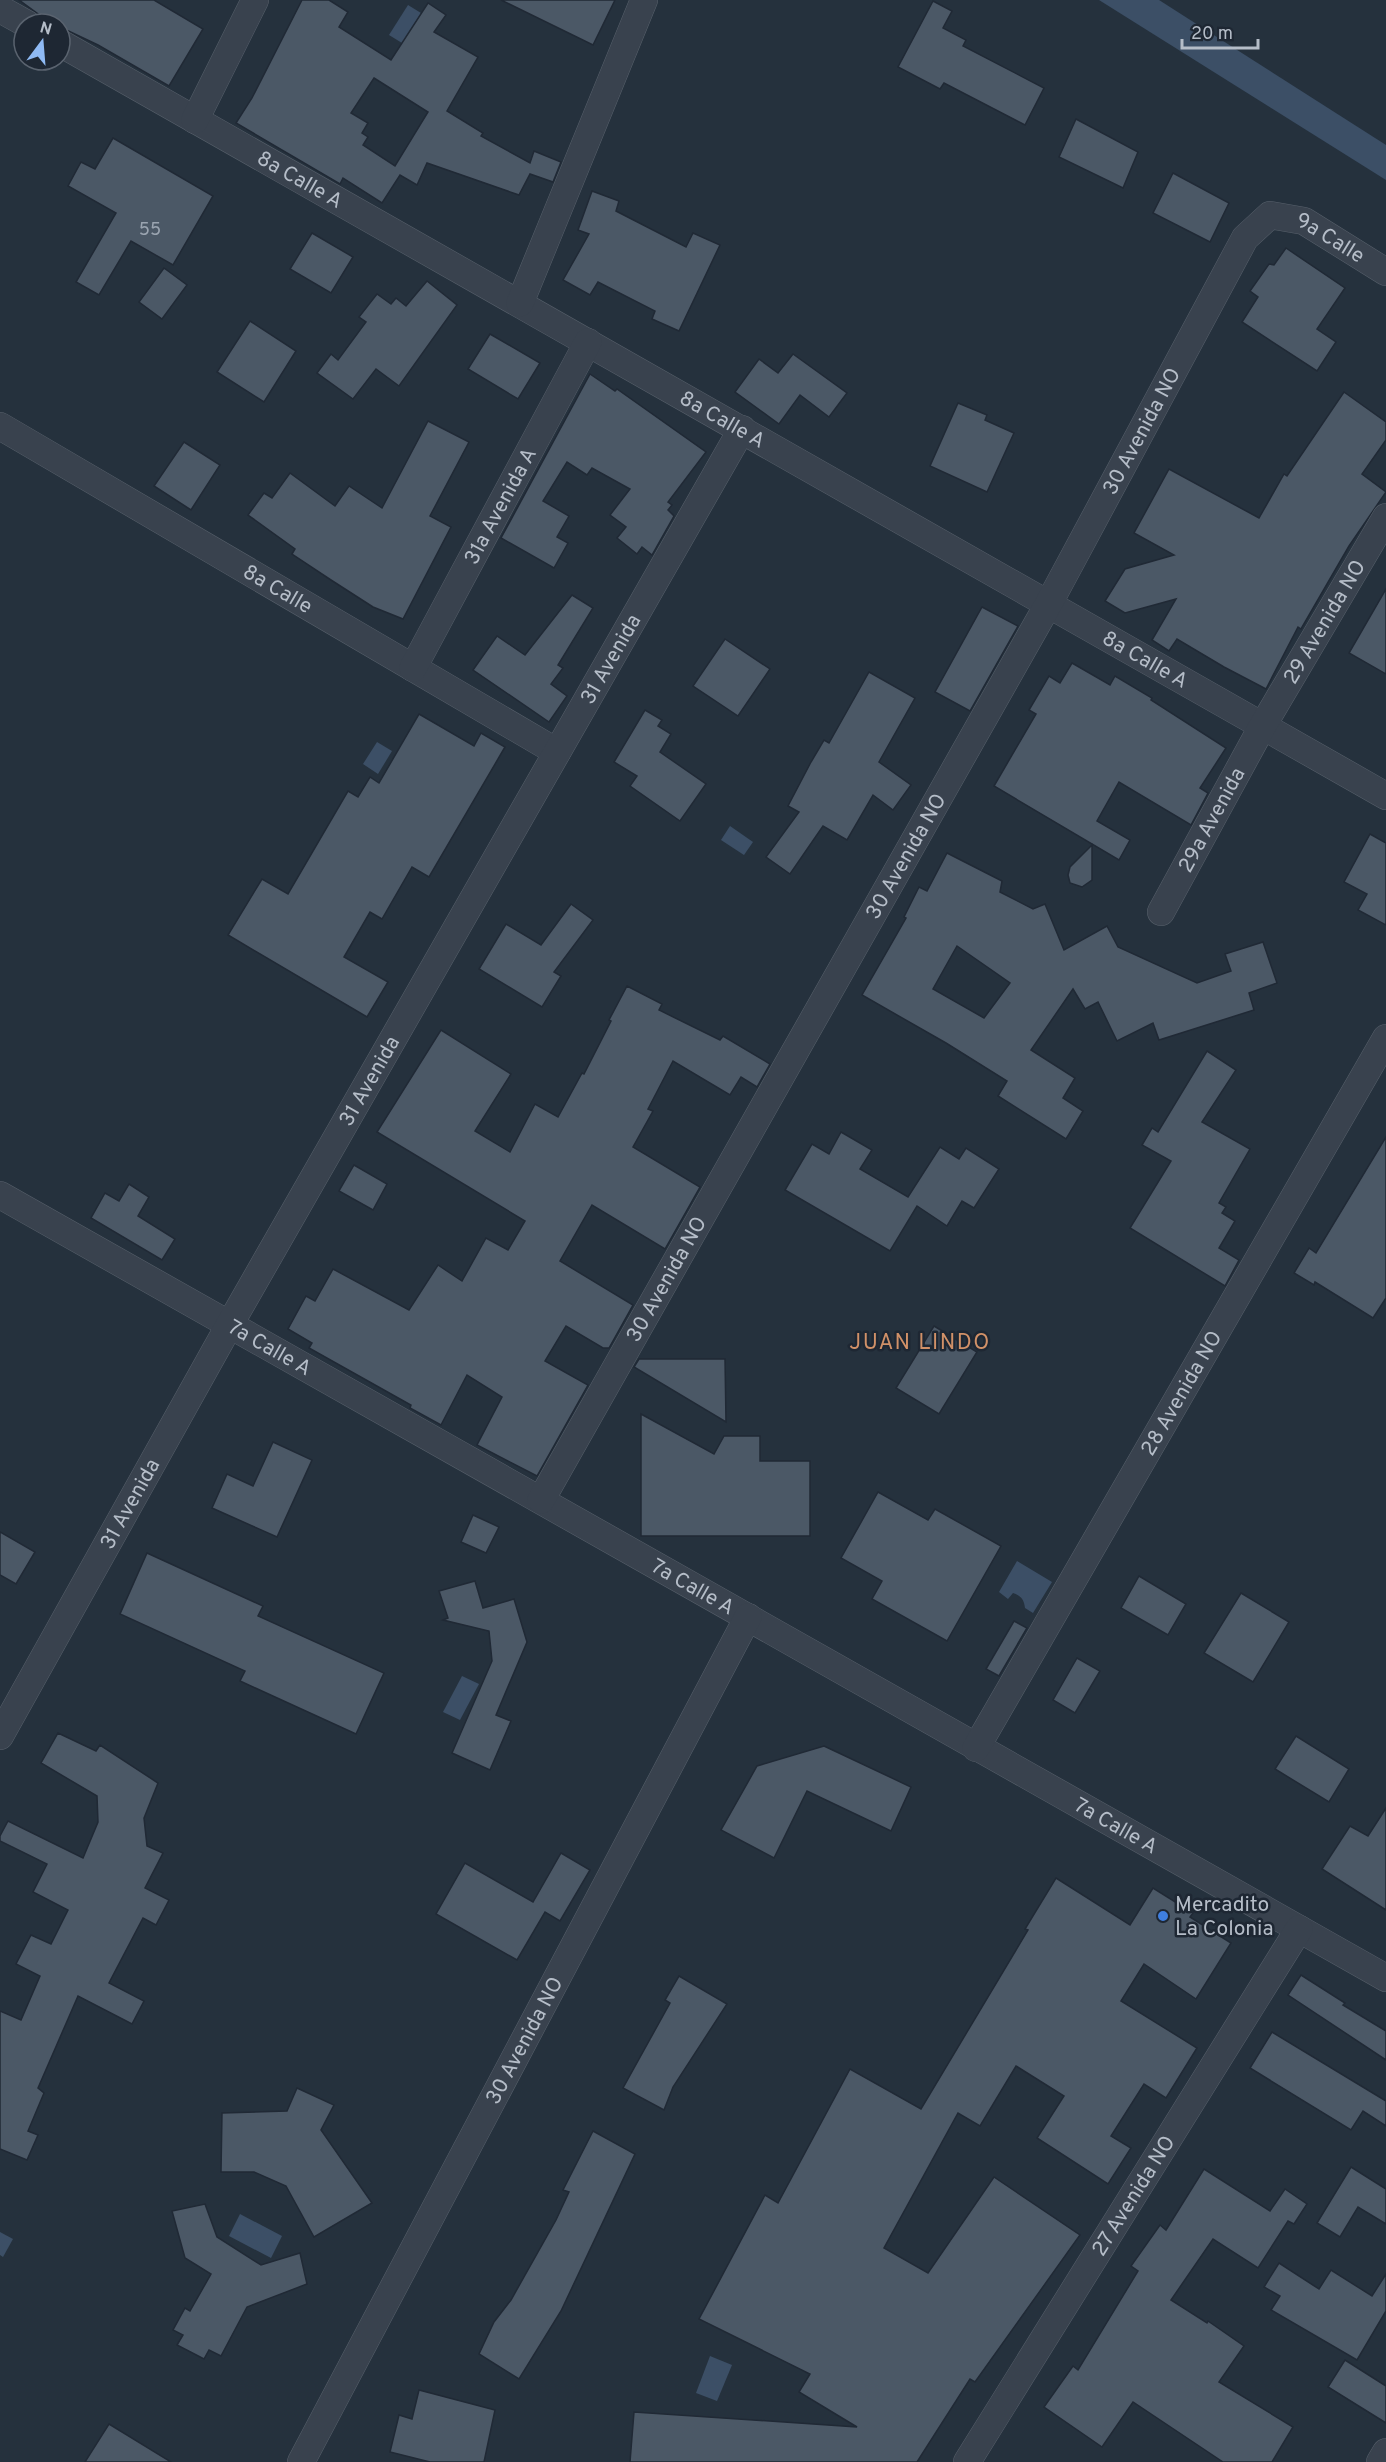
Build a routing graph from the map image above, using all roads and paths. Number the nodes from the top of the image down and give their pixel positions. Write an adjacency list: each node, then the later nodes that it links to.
1 (255, 0): 4 (street)
2 (644, 0): 7 (street)
3 (72, 50): 4 (street, 8a Calle A)
4 (195, 120): 7 (street, 8a Calle A)
5 (1270, 215): 6 (street, 9a Calle); 12 (street, 30 Avenida NO)
6 (1386, 272)
7 (520, 303): 8 (street, 8a Calle A)
8 (588, 342): 10 (street, 8a Calle A); 13 (street, 31a Avenida A)
9 (0, 426): 13 (street, 8a Calle)
10 (742, 429): 12 (street, 8a Calle A); 15 (street, 31 Avenida)
11 (1386, 517): 14 (street, 29 Avenida NO)
12 (1049, 603): 14 (street, 8a Calle A); 21 (street, 30 Avenida NO)
13 (413, 669): 15 (street, 8a Calle)
14 (1262, 727): 16 (street, 8a Calle A); 17 (street, 29a Avenida)
15 (557, 752): 20 (street, 31 Avenida)
16 (1386, 796)
17 (1161, 912)
18 (1386, 1038): 24 (street, 28 Avenida NO)
19 (0, 1195): 20 (street, 7a Calle A)
20 (230, 1324): 21 (street, 7a Calle A); 23 (street, 31 Avenida)
21 (541, 1500): 22 (street, 7a Calle A)
22 (748, 1617): 24 (street, 7a Calle A); 28 (street, 30 Avenida NO)
23 (0, 1736)
24 (976, 1748): 25 (street, 7a Calle A)
25 (1299, 1929): 26 (street, 7a Calle A); 29 (street, 27 Avenida NO)
26 (1386, 1978)
27 (1386, 2452): 30 (street)
28 (301, 2462)
29 (967, 2462)
30 (1380, 2462)

